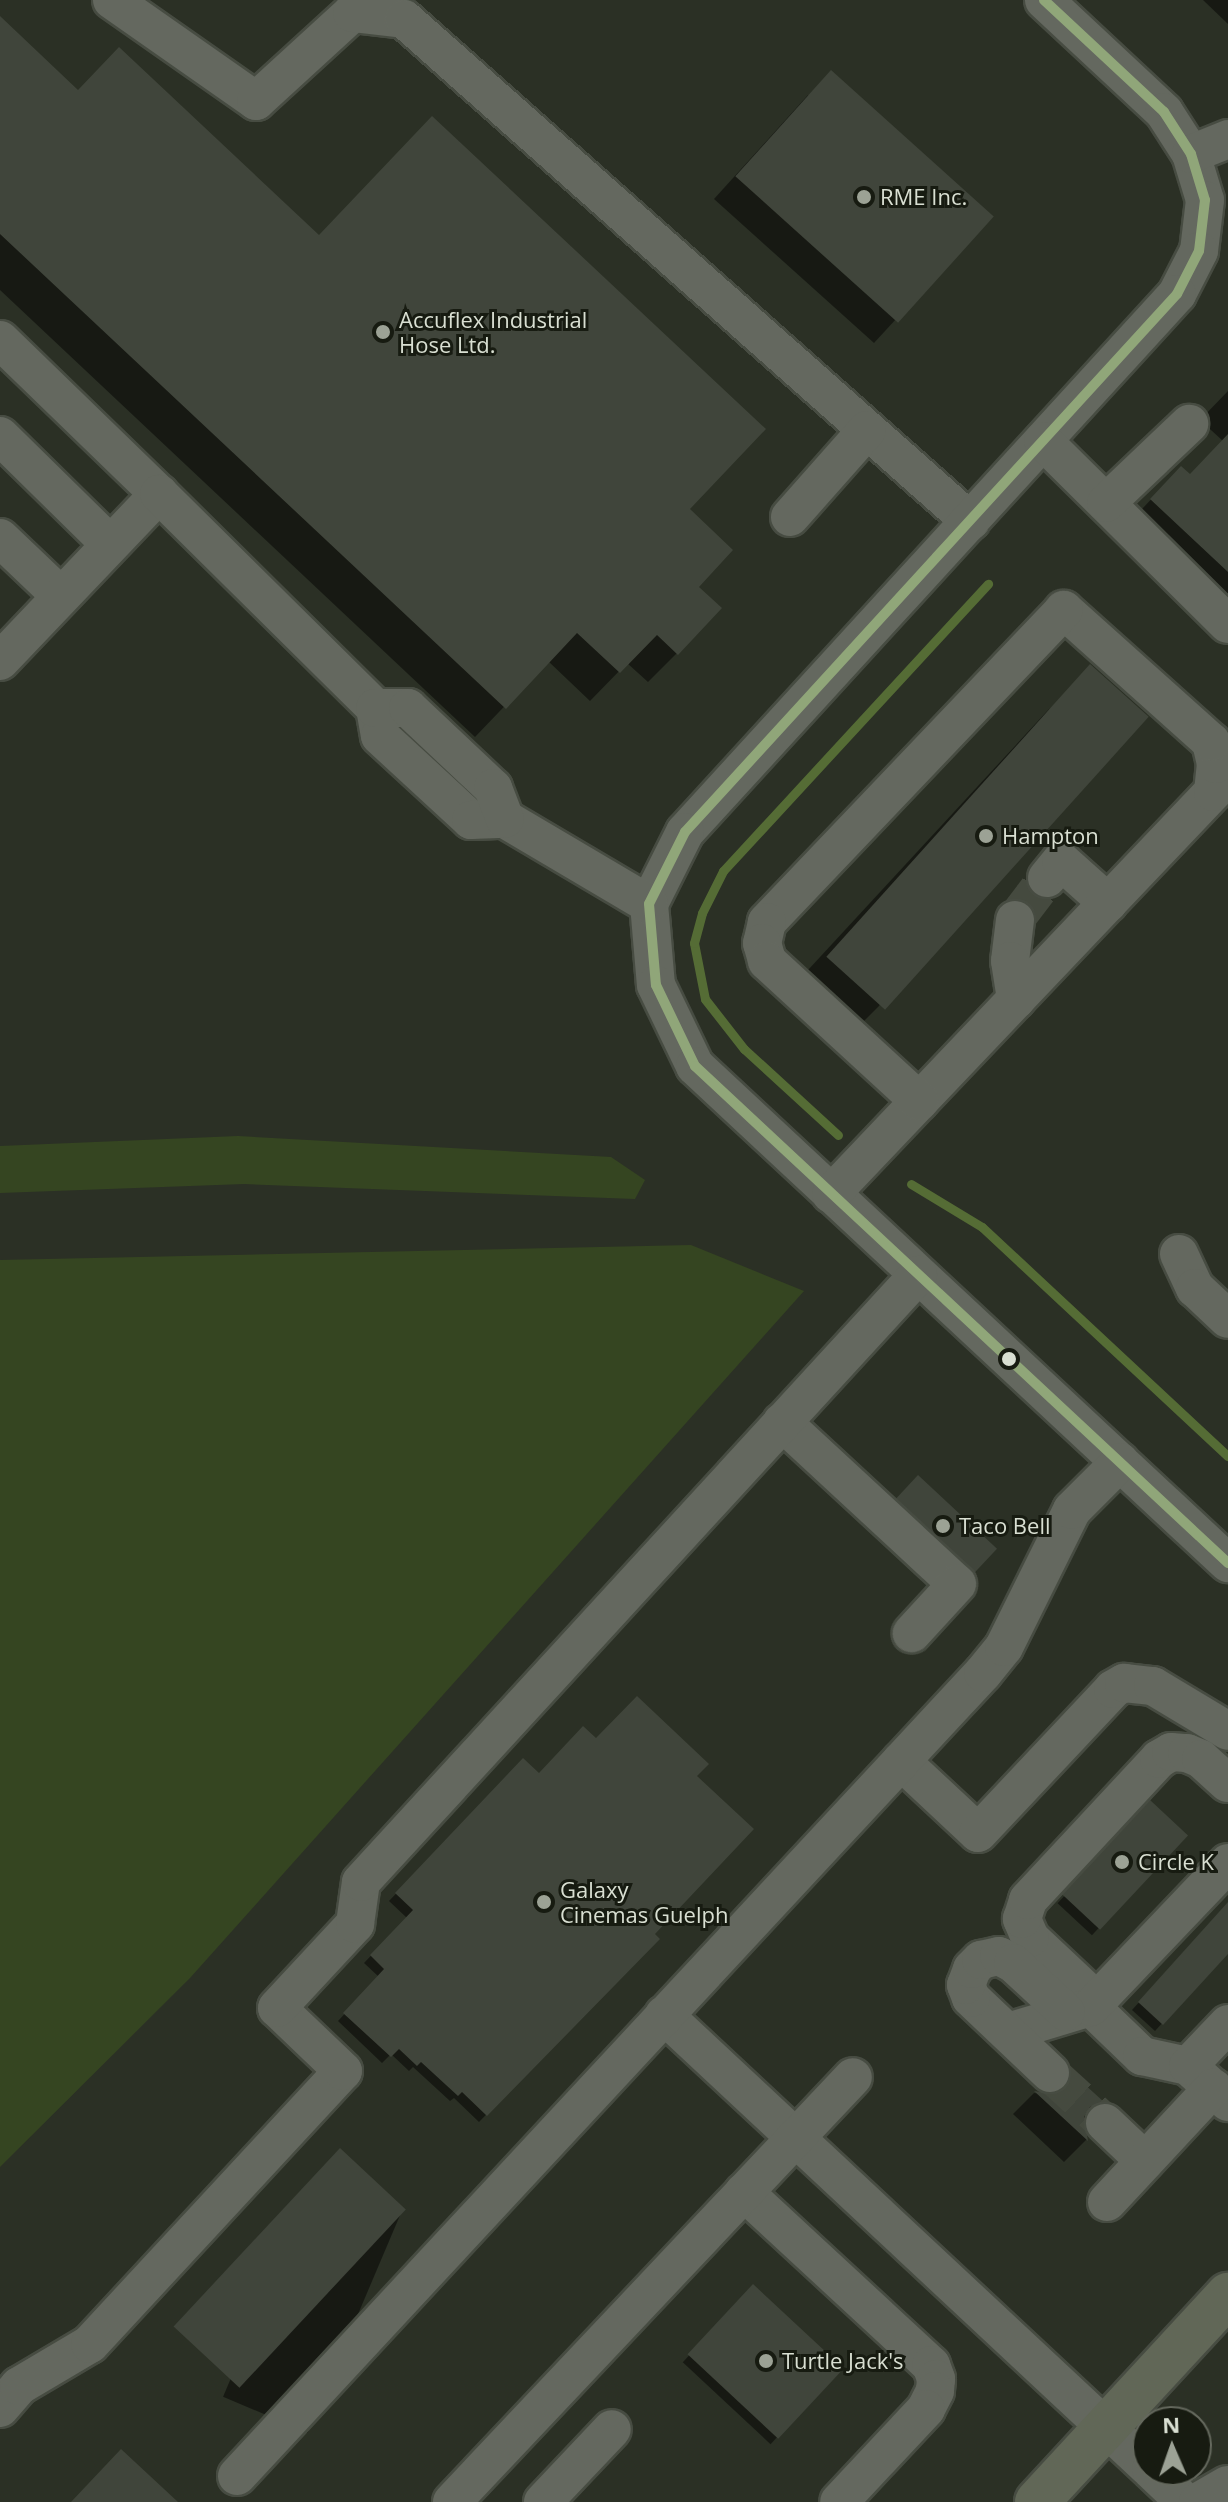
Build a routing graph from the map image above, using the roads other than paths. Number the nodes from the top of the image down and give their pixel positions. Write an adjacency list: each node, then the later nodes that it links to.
1 (112, 0): 7 (street)
2 (1044, 0): 4 (street)
3 (1228, 139): 4 (street)
4 (1191, 154): 9 (street)
5 (0, 340): 10 (street)
6 (1189, 424): 11 (street)
7 (867, 430): 12 (street); 13 (street)
8 (0, 436): 15 (street)
9 (1043, 441): 11 (street); 13 (street)
10 (159, 494): 15 (street); 21 (street)
11 (1106, 503): 17 (street)
12 (790, 517)
13 (970, 521): 21 (street)
14 (0, 538): 16 (street)
15 (109, 543): 16 (street)
16 (61, 596): 18 (street)
17 (1228, 624)
18 (0, 661)
19 (1047, 878): 20 (street)
20 (1108, 903): 23 (street); 24 (street)
21 (649, 904): 25 (street)
22 (1015, 920): 23 (street)
23 (1016, 1000): 24 (street)
24 (919, 1101): 25 (street)
25 (831, 1194): 27 (street)
26 (1179, 1254): 28 (street)
27 (918, 1275): 29 (street); 30 (street)
28 (1228, 1319)
29 (782, 1422): 32 (street); 50 (street)
30 (1120, 1462): 31 (street); 34 (street)
31 (1228, 1563)
32 (912, 1633)
33 (1228, 1731): 34 (street)
34 (901, 1761): 38 (street)
35 (1228, 1783): 37 (street)
36 (1228, 1863): 37 (street)
37 (1085, 2007): 40 (street); 40 (street); 43 (street)
38 (664, 2015): 45 (street); 54 (street)
39 (1228, 2024): 43 (street)
40 (1008, 2032): 41 (street)
41 (1050, 2073)
42 (853, 2077): 45 (street)
43 (1210, 2085): 46 (street)
44 (1105, 2123): 46 (street)
45 (795, 2138): 47 (street); 51 (street)
46 (1145, 2161): 48 (street)
47 (744, 2192): 57 (street); 59 (street)
48 (1107, 2202)
49 (1228, 2295): 51 (main road)
50 (0, 2408)
51 (1105, 2427): 53 (street); 60 (main road)
52 (612, 2429): 58 (street)
53 (1132, 2452)
54 (237, 2476)
55 (1228, 2485): 62 (street)
56 (1168, 2486): 61 (street)
57 (452, 2502)
58 (543, 2502)
59 (839, 2502)
60 (1037, 2502)
61 (1185, 2502)
62 (1198, 2502)

